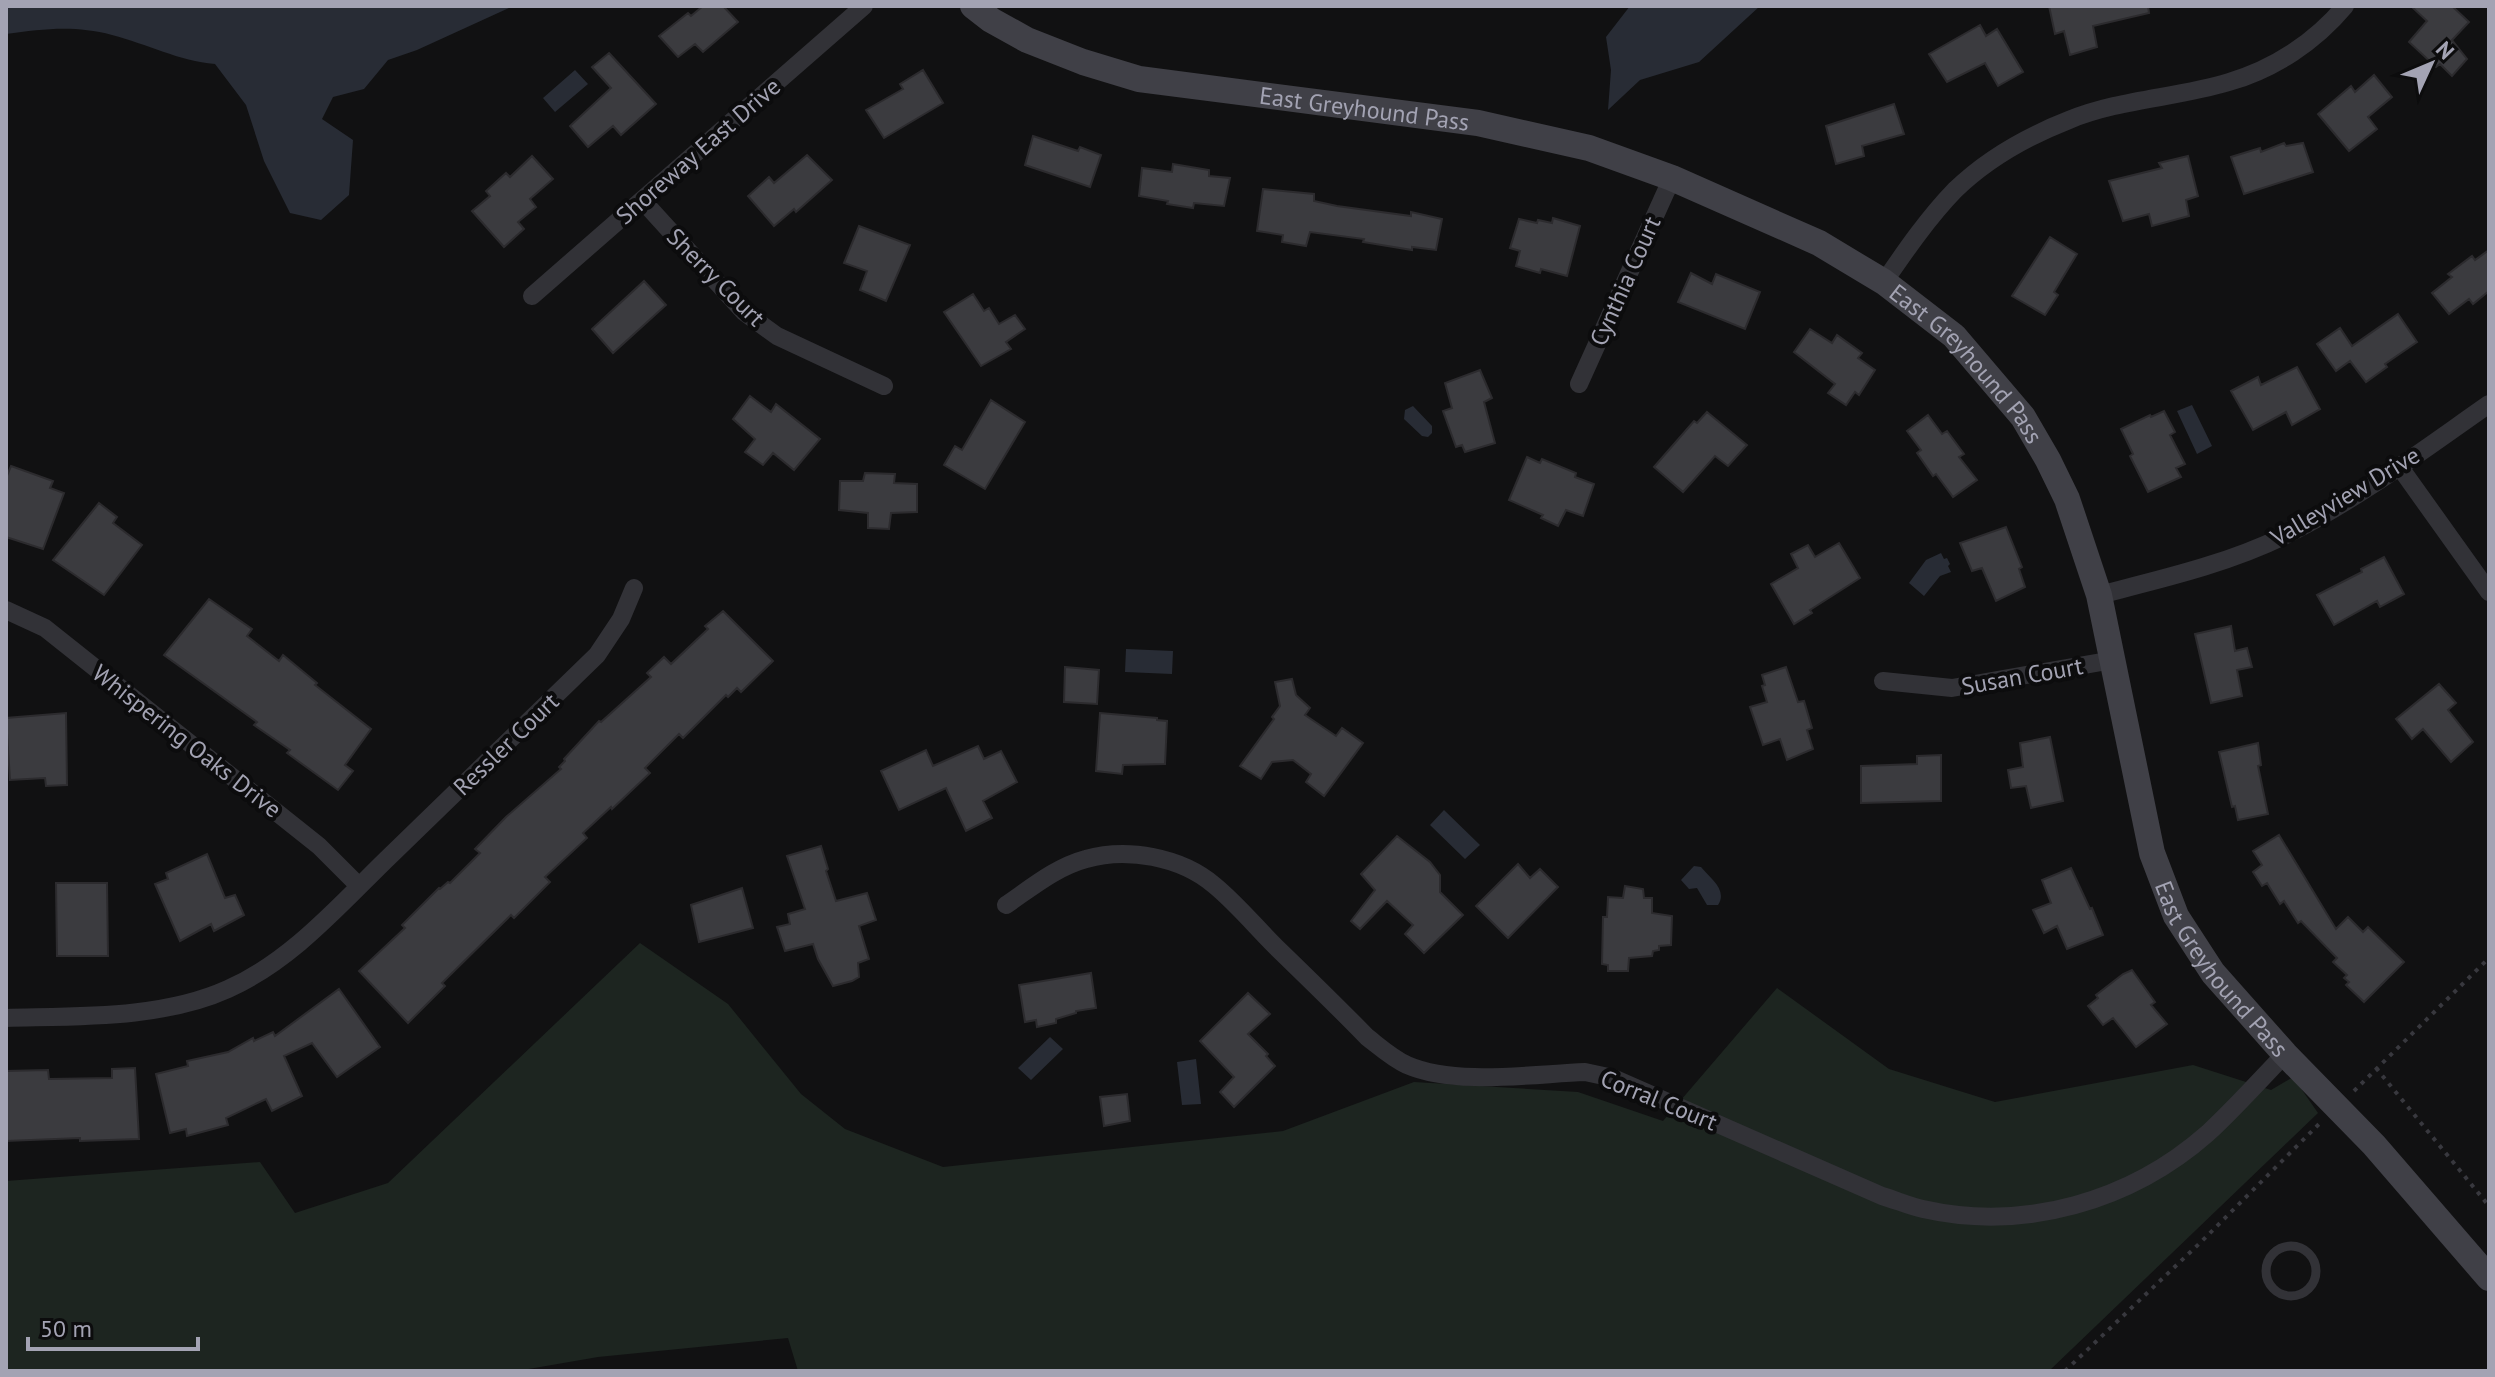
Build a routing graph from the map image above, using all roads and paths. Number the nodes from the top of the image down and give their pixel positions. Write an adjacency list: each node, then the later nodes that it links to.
1 (864, 6): 5 (street, Shoreway East Drive)
2 (973, 6): 4 (street, East Greyhound Pass)
3 (2345, 6): 6 (street)
4 (1672, 178): 6 (street, East Greyhound Pass); 8 (street, Cynthia Court)
5 (642, 200): 7 (street, Shoreway East Drive); 9 (street, Sherry Court)
6 (1884, 282): 14 (street, East Greyhound Pass)
7 (532, 296)
8 (1579, 384)
9 (884, 386)
10 (2489, 404): 11 (street, Valleyview Drive)
11 (2399, 466): 13 (street); 14 (street, Valleyview Drive)
12 (634, 588): 18 (street, Ressler Court)
13 (2489, 592)
14 (2099, 595): 16 (street, East Greyhound Pass)
15 (6, 610): 18 (street, Whispering Oaks Drive)
16 (2113, 660): 17 (street, Susan Court); 22 (street, East Greyhound Pass)
17 (1883, 681)
18 (359, 886): 21 (street, Ressler Court)
19 (1006, 905): 22 (street, Corral Court)
20 (2489, 958): 23 (path)
21 (6, 1018)
22 (2285, 1054): 27 (street, East Greyhound Pass)
23 (2376, 1068): 24 (path); 26 (path)
24 (2351, 1093)
25 (2319, 1125): 29 (path)
26 (2489, 1206)
27 (2489, 1278)
28 (2295, 1296): 28 (lane)
29 (2065, 1371)

